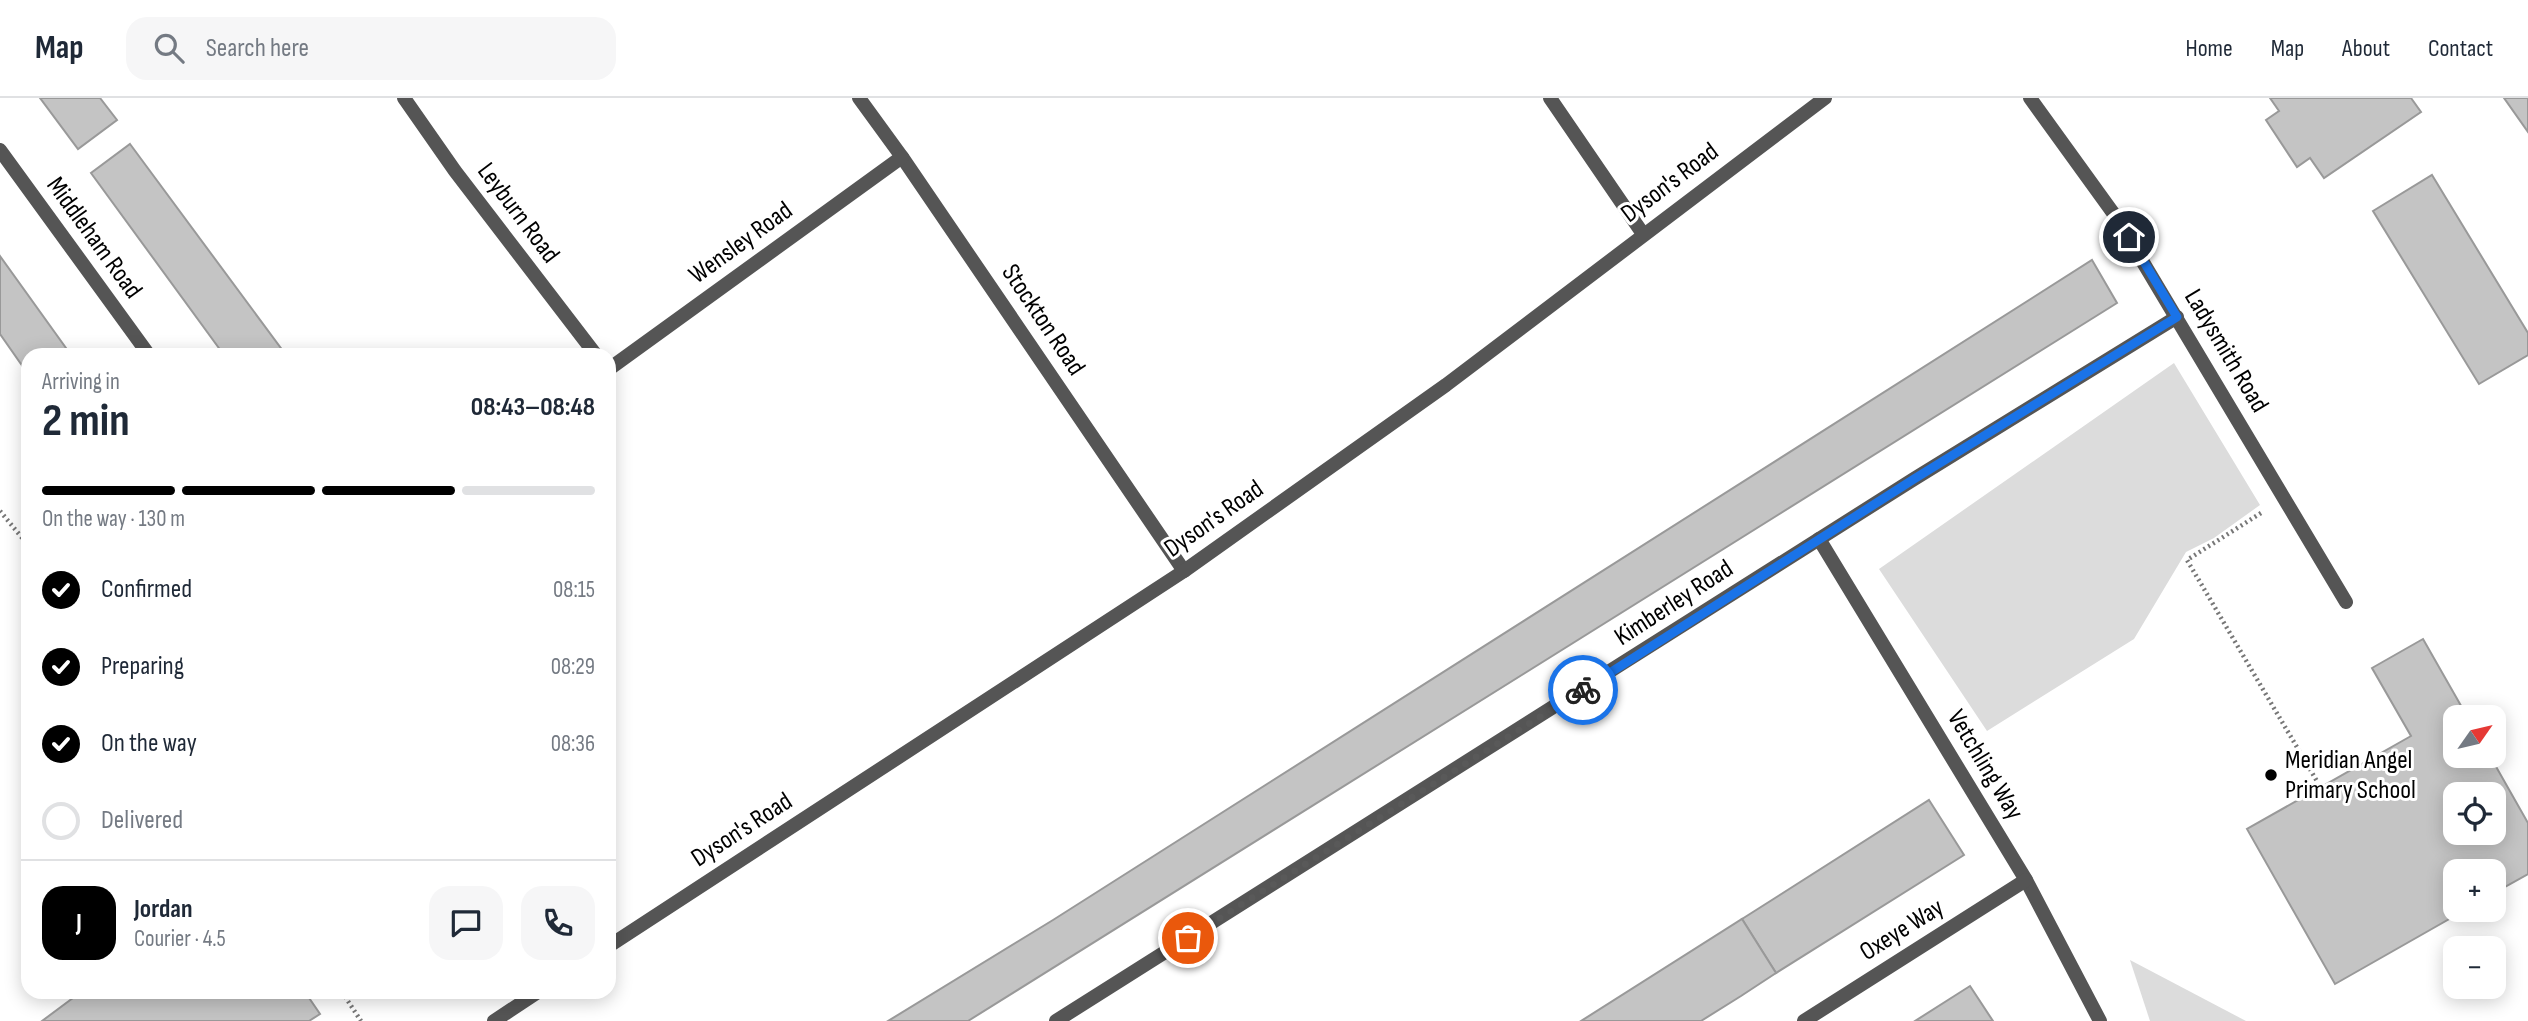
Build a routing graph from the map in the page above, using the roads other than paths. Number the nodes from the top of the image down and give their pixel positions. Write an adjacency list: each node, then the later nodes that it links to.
1 (404, 98): 11 (street, Leyburn Road)
2 (859, 98): 7 (street, Stockton Road)
3 (1550, 98): 8 (street)
4 (1825, 98): 8 (street, Dyson's Road)
5 (2030, 98): 9 (street, Ladysmith Road)
6 (0, 150): 10 (street, Middleham Road)
7 (902, 157): 12 (street, Wensley Road); 14 (street, Stockton Road)
8 (1643, 234): 14 (street, Dyson's Road)
9 (2177, 317): 13 (street, Kimberley Road); 15 (street, Ladysmith Road)
10 (144, 348)
11 (591, 348)
12 (616, 364)
13 (1819, 539): 16 (street, Vetchling Way); 20 (street, Kimberley Road)
14 (1184, 570): 17 (street, Dyson's Road)
15 (2346, 602)
16 (2026, 880): 21 (street, Oxeye Way); 22 (street, Vetchling Way)
17 (616, 941)
18 (527, 999): 19 (street)
19 (494, 1021)
20 (1056, 1021)
21 (1804, 1021)
22 (2100, 1021)

